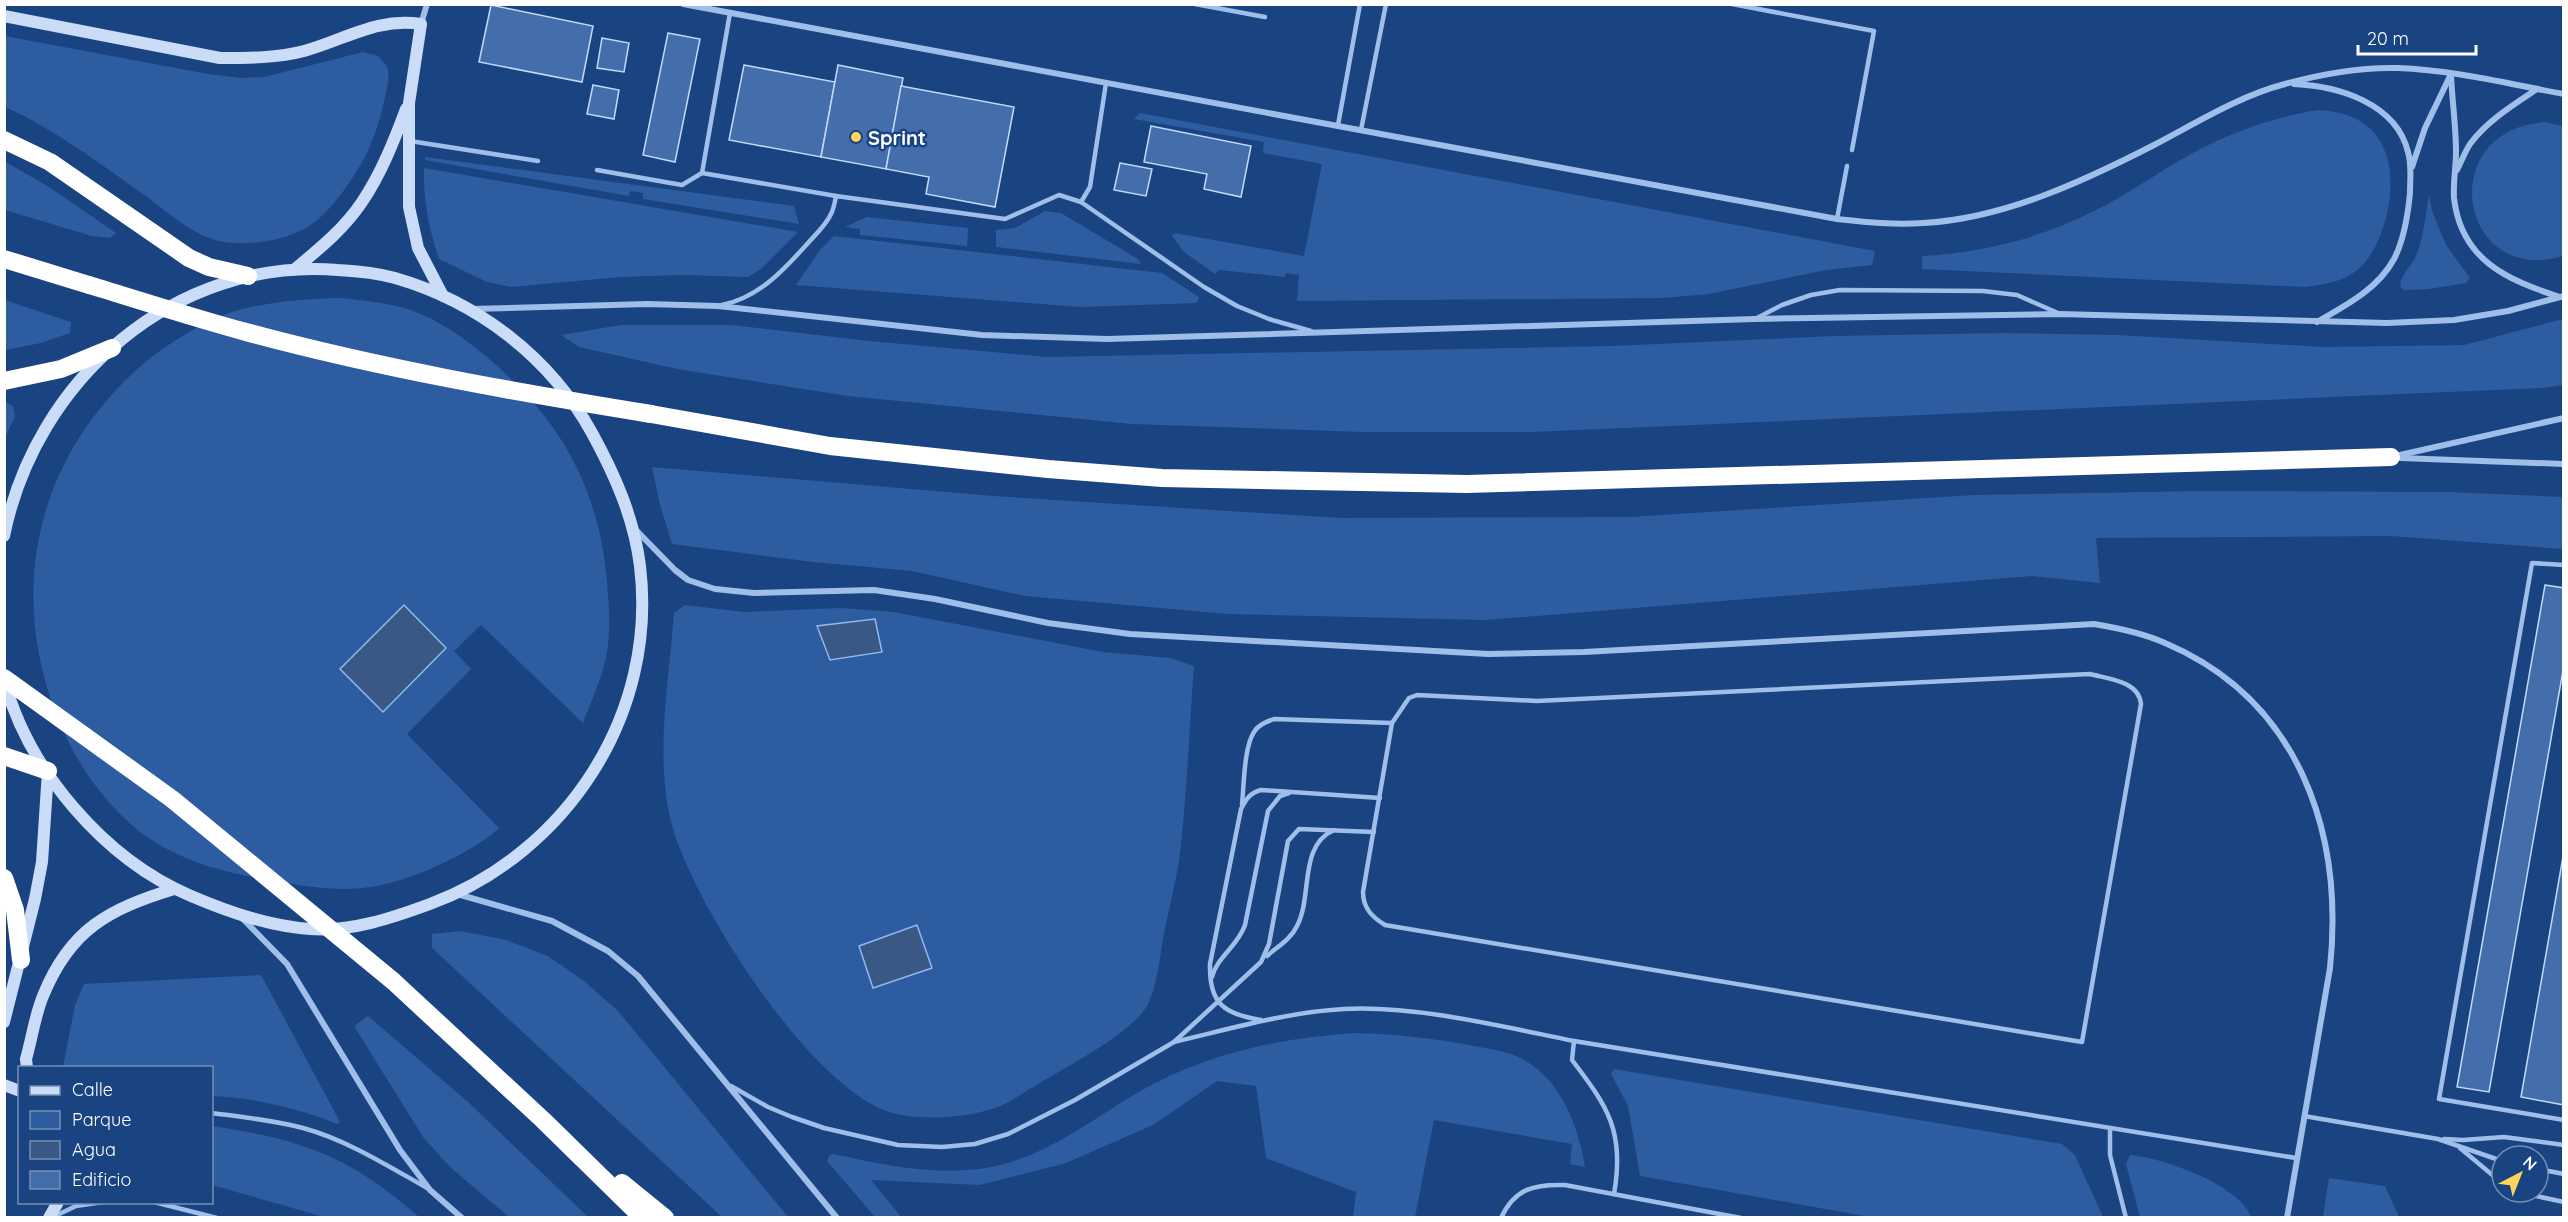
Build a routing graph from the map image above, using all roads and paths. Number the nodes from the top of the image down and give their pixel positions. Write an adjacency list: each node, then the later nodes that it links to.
1 (427, 4): 10 (street)
2 (683, 4): 7 (street)
3 (1196, 4): 9 (lane)
4 (1360, 4): 17 (lane)
5 (1386, 4): 18 (lane)
6 (1732, 4): 21 (lane)
7 (730, 13): 12 (street); 26 (lane)
8 (4, 16): 10 (street)
9 (1265, 17)
10 (421, 24): 16 (street)
11 (2451, 74): 13 (street); 14 (street); 25 (street); 27 (street)
12 (1106, 82): 17 (street); 29 (lane)
13 (2285, 84): 25 (street); 30 (street)
14 (2537, 89): 15 (street); 27 (street)
15 (2564, 94)
16 (409, 103): 20 (street); 32 (street)
17 (1338, 125): 18 (street)
18 (1361, 130): 30 (street)
19 (4, 140): 33 (highway)
20 (409, 141): 22 (lane); 34 (street)
21 (1852, 150)
22 (538, 161)
23 (1847, 166): 30 (lane)
24 (597, 170): 26 (lane)
25 (2411, 170): 40 (street)
26 (702, 172): 28 (lane)
27 (2455, 173): 35 (street)
28 (836, 196): 29 (lane); 36 (lane)
29 (1081, 202): 41 (lane)
30 (1837, 219)
31 (4, 260): 45 (highway, bridge)
32 (295, 269): 33 (street); 34 (street)
33 (248, 276): 42 (street)
34 (443, 296): 37 (street)
35 (2562, 297): 40 (street)
36 (718, 306): 37 (street); 41 (street)
37 (470, 309): 47 (street)
38 (2060, 314): 39 (street); 39 (lane); 40 (street)
39 (1755, 319): 41 (street)
40 (2316, 323)
41 (1311, 331)
42 (112, 348): 43 (highway); 48 (street)
43 (4, 381)
44 (2564, 418): 45 (street)
45 (2391, 457): 46 (street)
46 (2564, 464)
47 (632, 527): 61 (street); 76 (street)
48 (4, 536)
49 (2564, 565): 78 (lane)
50 (4, 679): 53 (street); 77 (highway, bridge)
51 (1392, 723): 55 (lane); 56 (lane); 58 (lane)
52 (4, 756): 53 (highway)
53 (48, 771): 60 (street); 63 (street)
54 (1292, 792): 55 (lane); 56 (lane); 65 (lane)
55 (1380, 798): 58 (lane)
56 (1241, 809): 65 (lane)
57 (1335, 830): 58 (lane); 64 (lane); 64 (lane)
58 (1374, 832)
59 (4, 878): 63 (highway)
60 (174, 889): 62 (street); 71 (street)
61 (457, 894): 62 (street); 72 (street)
62 (238, 914): 86 (street)
63 (21, 960): 68 (street)
64 (1261, 962): 66 (lane)
65 (1209, 985): 66 (lane)
66 (1218, 1001): 67 (lane); 70 (lane)
67 (1265, 1021): 69 (lane); 70 (lane)
68 (4, 1022)
69 (1574, 1041): 79 (lane); 87 (lane)
70 (1174, 1042): 72 (lane)
71 (27, 1066)
72 (726, 1083): 96 (street)
73 (4, 1084): 74 (street)
74 (18, 1090)
75 (213, 1113): 86 (lane)
76 (2304, 1116): 80 (lane); 84 (street)
77 (543, 1120): 94 (highway); 95 (highway)
78 (2564, 1120)
79 (2110, 1128): 84 (lane); 99 (lane)
80 (2438, 1138): 81 (lane); 82 (lane)
81 (2456, 1145): 83 (lane); 85 (lane)
82 (2564, 1145)
83 (2490, 1157)
84 (2296, 1158): 100 (street)
85 (2490, 1173)
86 (430, 1190): 93 (street)
87 (1614, 1194): 97 (lane); 98 (lane)
88 (58, 1204): 91 (street)
89 (94, 1204): 91 (lane)
90 (158, 1204): 92 (lane)
91 (51, 1218)
92 (217, 1218)
93 (462, 1218)
94 (643, 1218)
95 (665, 1218)
96 (837, 1218)
97 (1501, 1218)
98 (1741, 1218)
99 (2126, 1218)
100 (2287, 1218)

